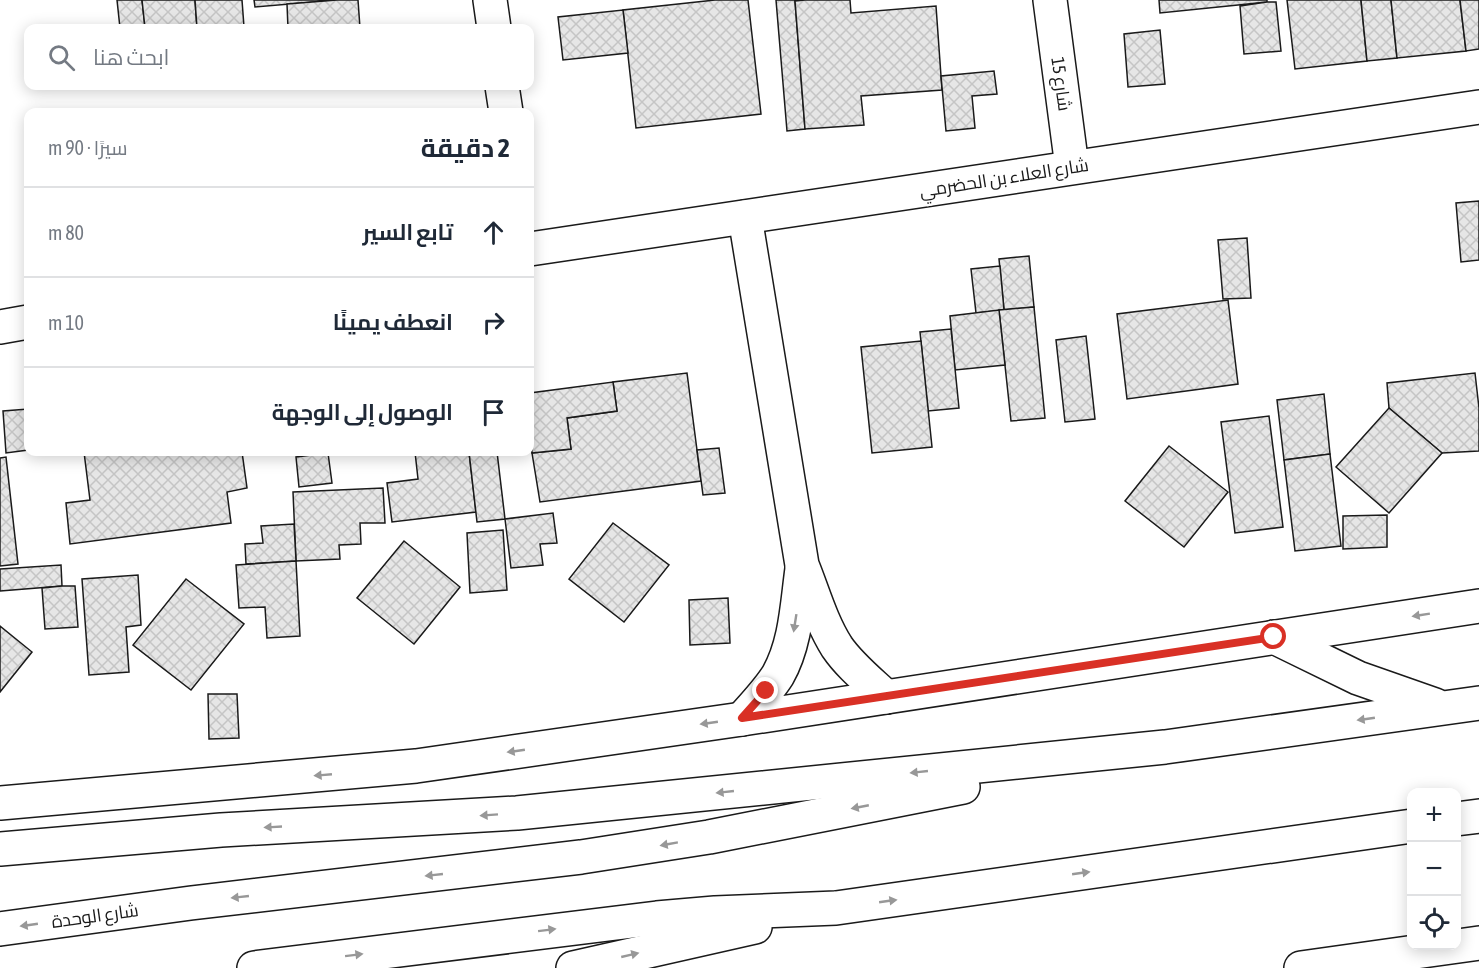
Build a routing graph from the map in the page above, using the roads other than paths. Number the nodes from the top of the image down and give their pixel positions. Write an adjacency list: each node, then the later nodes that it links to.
1 (490, 0): 3 (main road)
2 (1050, 0): 7 (main road, شارع 15)
3 (493, 24)
4 (503, 90): 6 (main road)
5 (1479, 107): 7 (main road, شارع العلاء بن الحضرمي)
6 (505, 108)
7 (1072, 167): 8 (main road, شارع العلاء بن الحضرمي)
8 (745, 217): 9 (main road, شارع العلاء بن الحضرمي); 12 (main road)
9 (534, 248)
10 (24, 323): 11 (main road)
11 (0, 327)
12 (802, 565): 15 (main road); 18 (main road, one-way to 18)
13 (1479, 606): 14 (main road, one-way to 14)
14 (1274, 637): 15 (main road); 17 (main road)
15 (886, 697): 18 (main road)
16 (1479, 703): 17 (main road)
17 (1445, 708): 19 (main road, one-way to 19)
18 (742, 718): 20 (main road, one-way to 20)
19 (1165, 747): 24 (main road, one-way to 24); 26 (main road, شارع الوحدة, one-way to 26)
20 (0, 803)
21 (1479, 816): 22 (main road)
22 (1461, 818)
23 (1407, 827): 25 (main road, one-way to 23)
24 (0, 849)
25 (836, 908): 28 (main road, one-way to 25); 29 (main road, one-way to 25)
26 (0, 929)
27 (1479, 943): 30 (main road)
28 (254, 968)
29 (573, 968)
30 (1301, 968)

